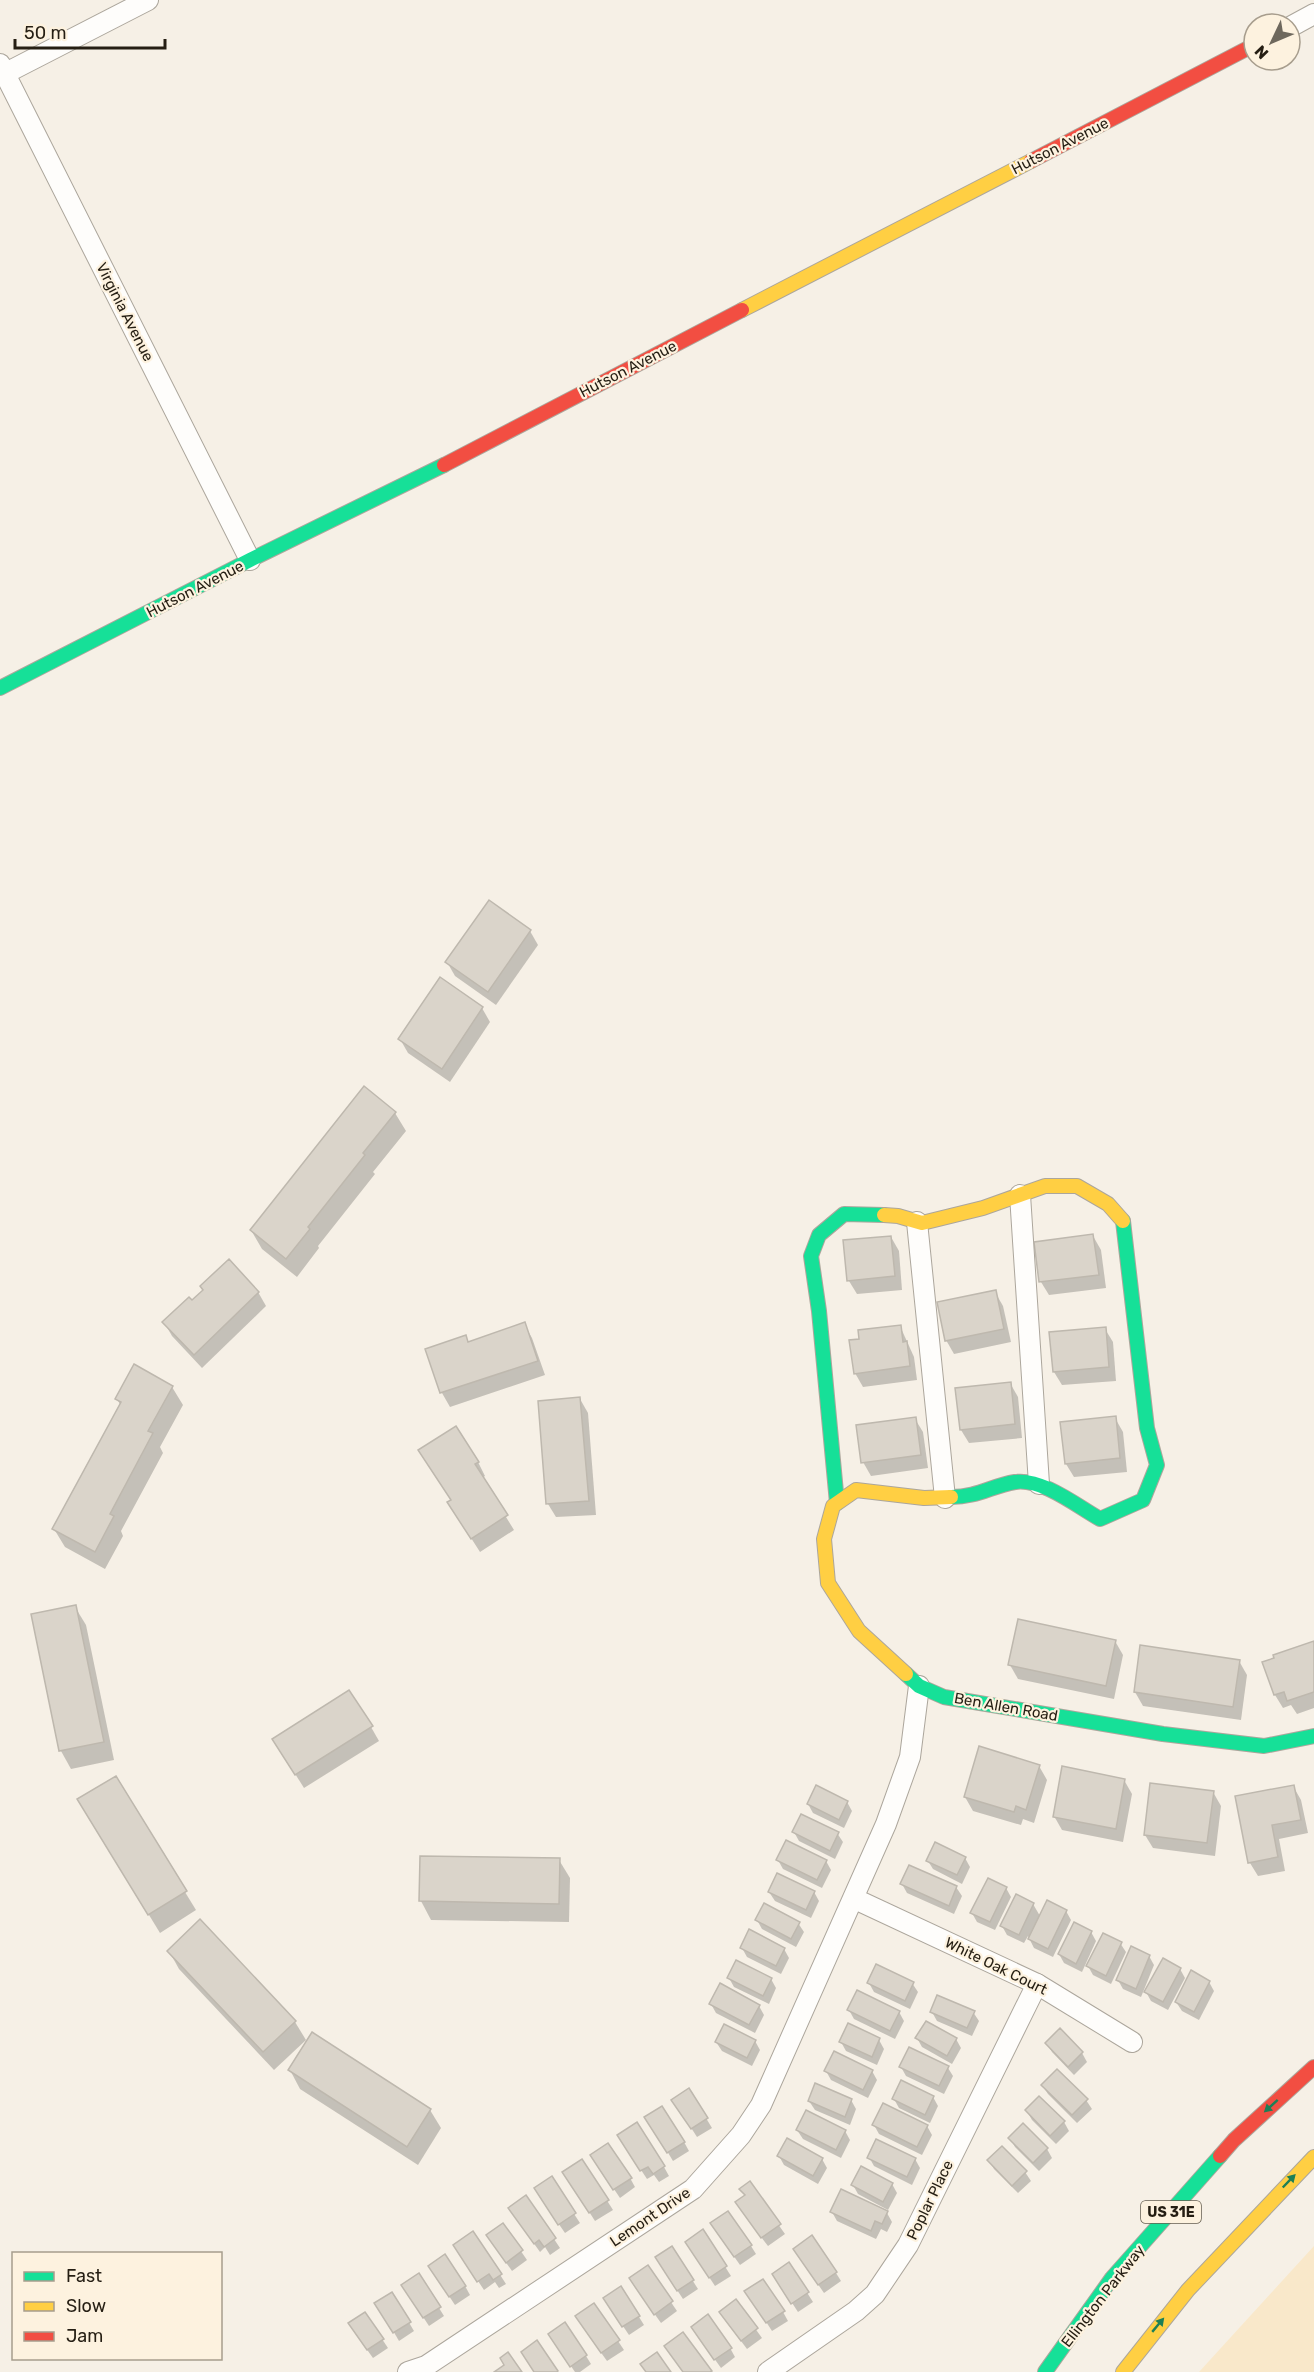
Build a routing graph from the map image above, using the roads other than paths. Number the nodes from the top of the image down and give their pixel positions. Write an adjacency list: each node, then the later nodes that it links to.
1 (148, 0): 3 (street)
2 (1242, 51): 4 (main road, Hutson Avenue)
3 (2, 71): 4 (street, Virginia Avenue)
4 (250, 560): 5 (main road, Hutson Avenue)
5 (0, 688)
6 (1020, 1195): 7 (main road); 8 (street); 8 (main road)
7 (917, 1222): 9 (street); 10 (main road)
8 (1039, 1484): 9 (main road)
9 (945, 1498): 10 (main road)
10 (837, 1503): 11 (main road, Ben Allen Road)
11 (919, 1686): 12 (main road, Ben Allen Road); 13 (street, Lemont Drive)
12 (1314, 1736)
13 (855, 1899): 14 (street, White Oak Court); 18 (street, Lemont Drive)
14 (1037, 1984): 15 (street, White Oak Court); 19 (street, Poplar Place)
15 (1132, 2042)
16 (1314, 2067): 20 (main road, Ellington Parkway / US 31E, one-way to 20)
17 (1314, 2157): 21 (main road, one-way to 17)
18 (408, 2372)
19 (768, 2372)
20 (1045, 2372)
21 (1123, 2372)

